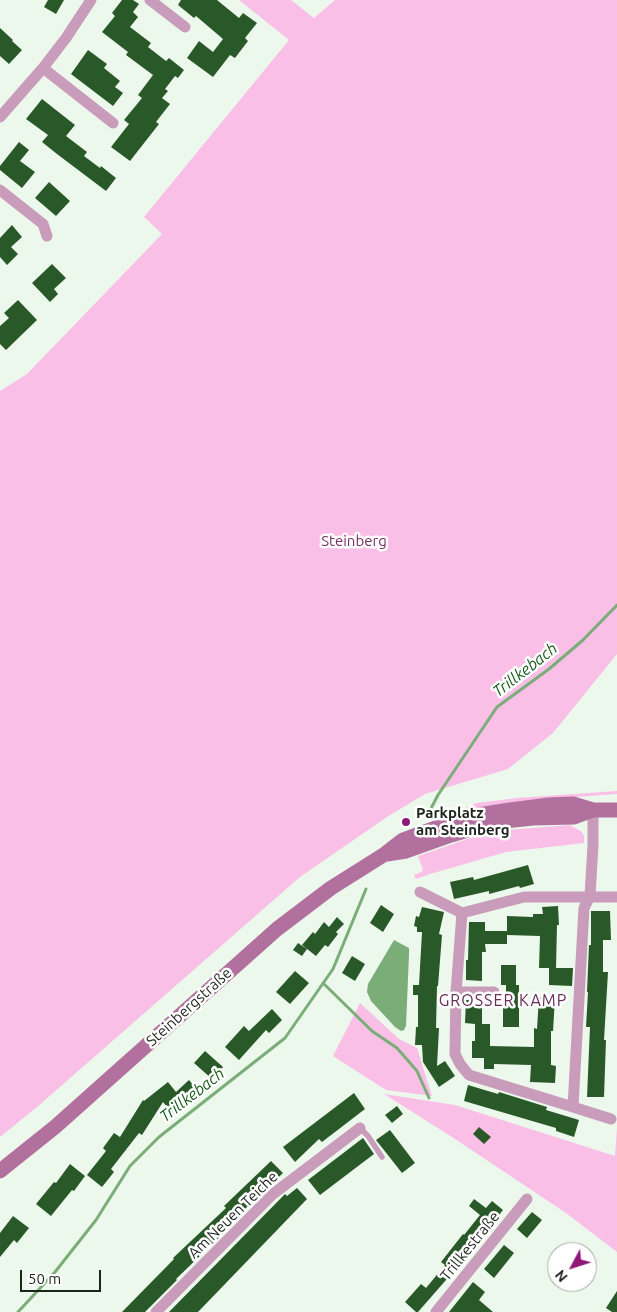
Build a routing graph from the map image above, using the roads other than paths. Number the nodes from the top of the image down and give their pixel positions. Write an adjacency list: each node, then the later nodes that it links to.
1 (91, 0): 4 (street)
2 (150, 0): 3 (street)
3 (185, 26)
4 (43, 68): 5 (street); 6 (street)
5 (0, 117)
6 (113, 123)
7 (0, 190): 8 (street)
8 (47, 236)
9 (594, 810): 10 (main road); 12 (street); 21 (main road, Steinbergstraße)
10 (617, 810)
11 (420, 892): 14 (street)
12 (590, 896): 13 (street); 14 (street); 17 (street)
13 (617, 896)
14 (462, 914): 15 (street)
15 (456, 992): 16 (street); 17 (street)
16 (494, 992)
17 (573, 1107): 18 (street)
18 (611, 1119)
19 (360, 1128): 20 (lane); 23 (street, Am Neuen Teiche)
20 (382, 1157)
21 (0, 1171)
22 (527, 1199): 24 (street, Trillkestraße)
23 (156, 1312)
24 (436, 1312)

